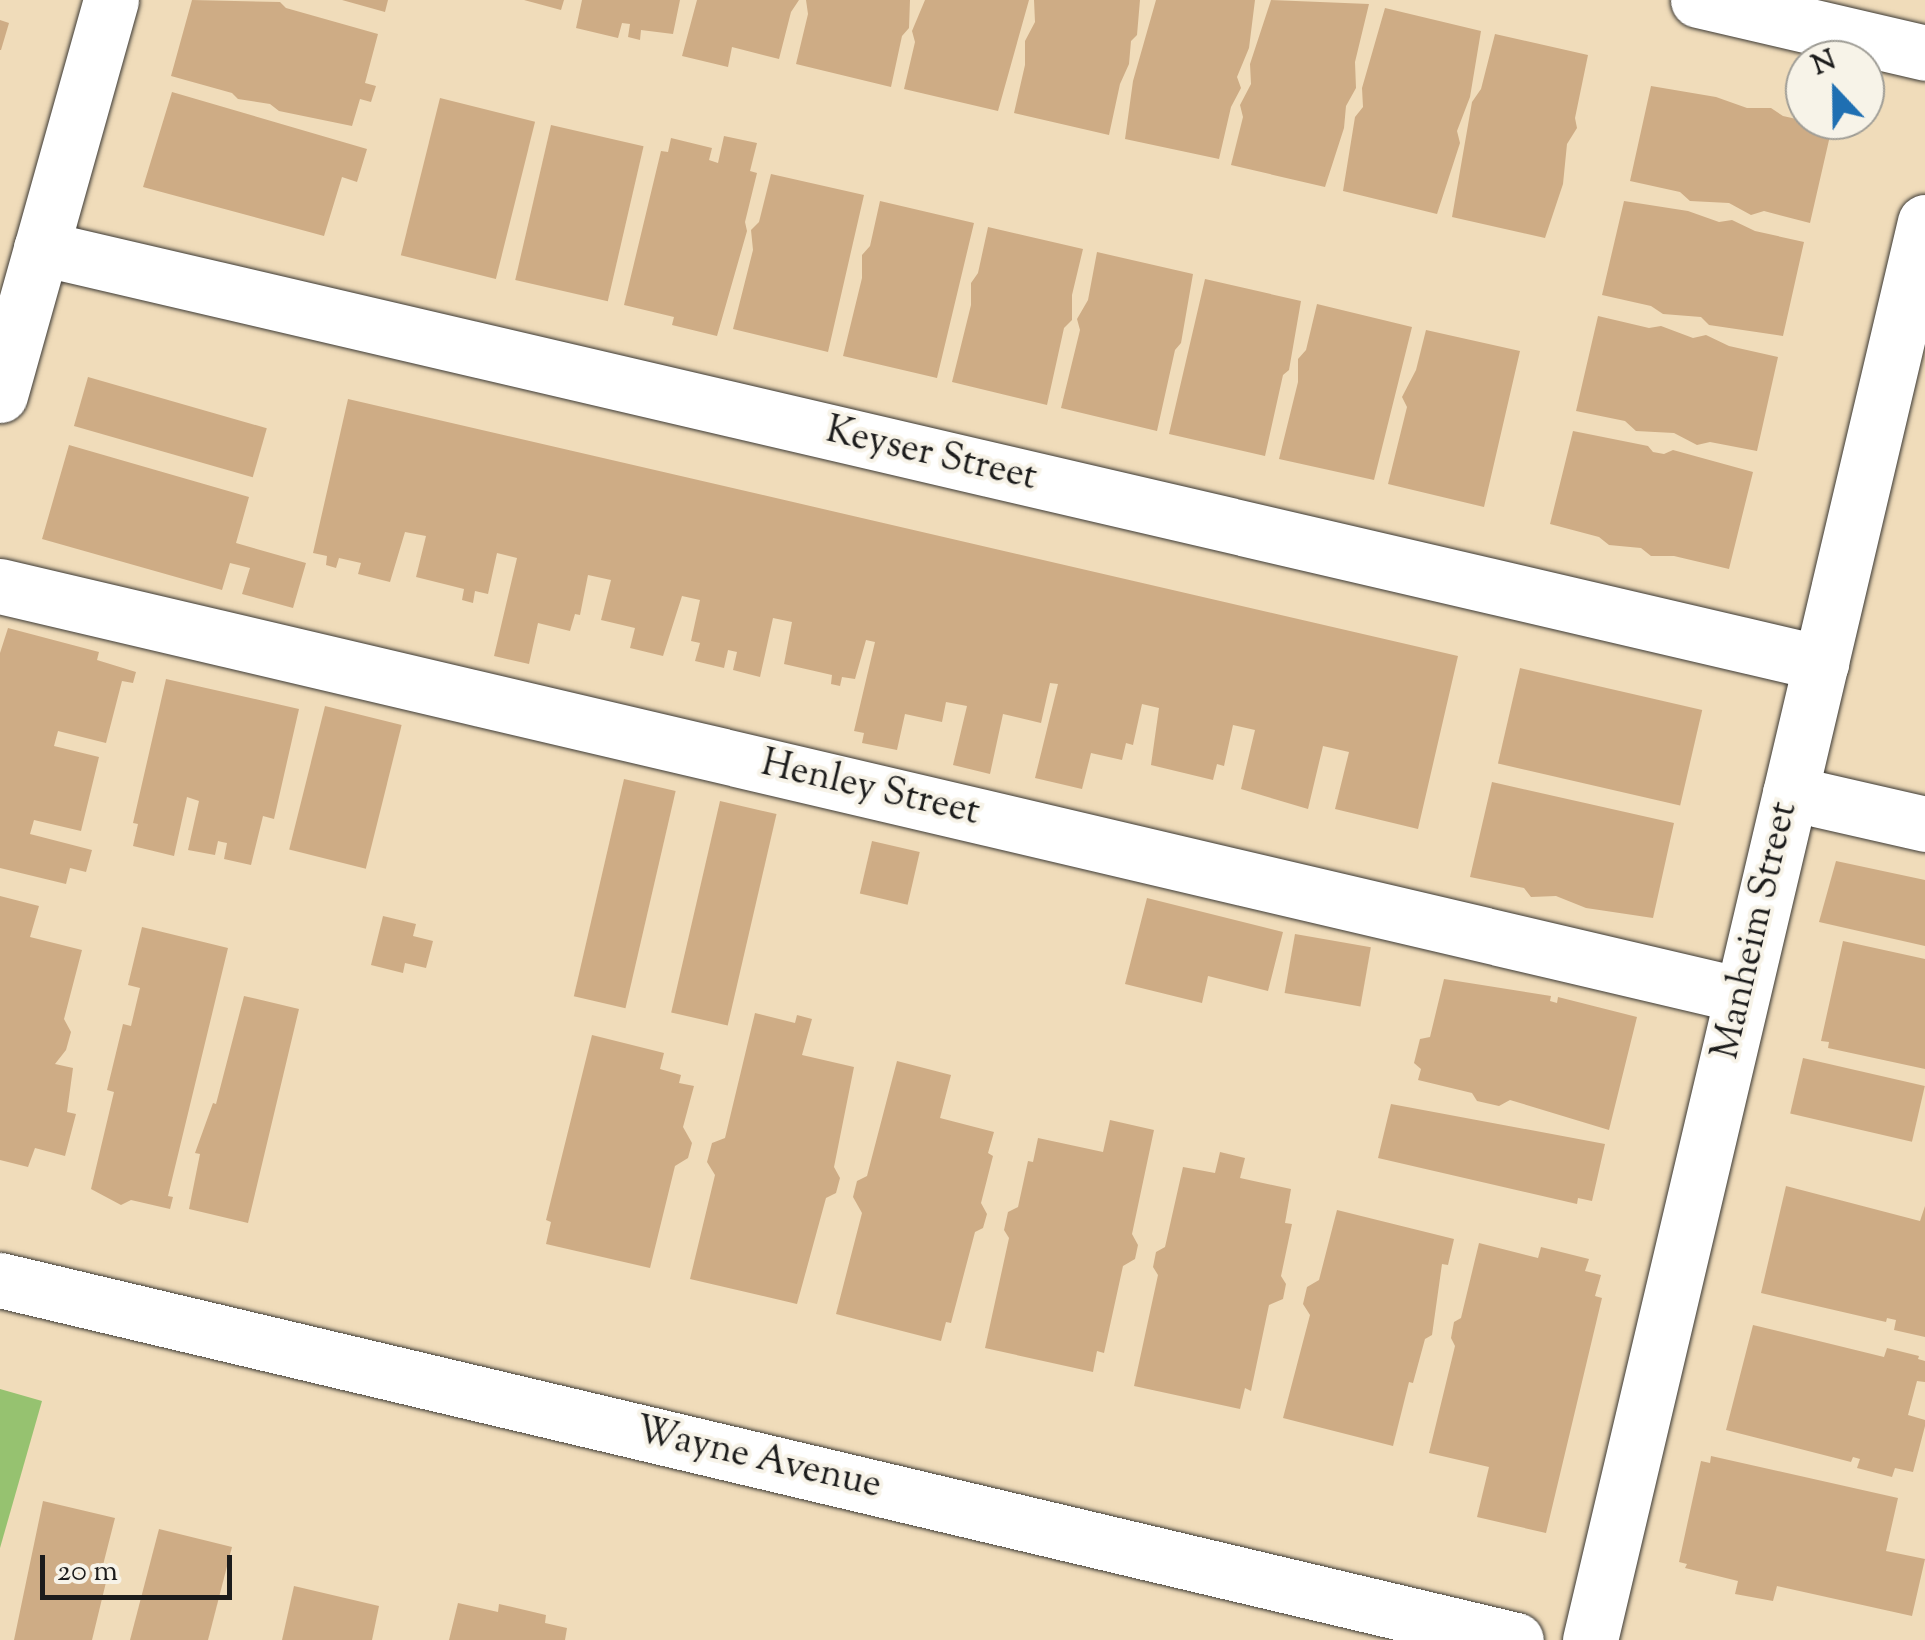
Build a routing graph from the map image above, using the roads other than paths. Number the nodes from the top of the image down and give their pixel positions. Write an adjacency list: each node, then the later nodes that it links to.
1 (110, 0): 5 (street)
2 (1698, 0): 3 (street)
3 (1925, 52)
4 (1925, 222): 8 (street, Manheim Street)
5 (41, 248): 6 (street); 8 (street, Keyser Street)
6 (0, 395)
7 (0, 586): 11 (street, Henley Street)
8 (1821, 662): 9 (street, Manheim Street)
9 (1790, 793): 10 (street); 11 (street, Manheim Street)
10 (1925, 824)
11 (1741, 994): 14 (street, Manheim Street)
12 (0, 1280): 13 (street, Wayne Avenue)
13 (1516, 1640)
14 (1590, 1640)

